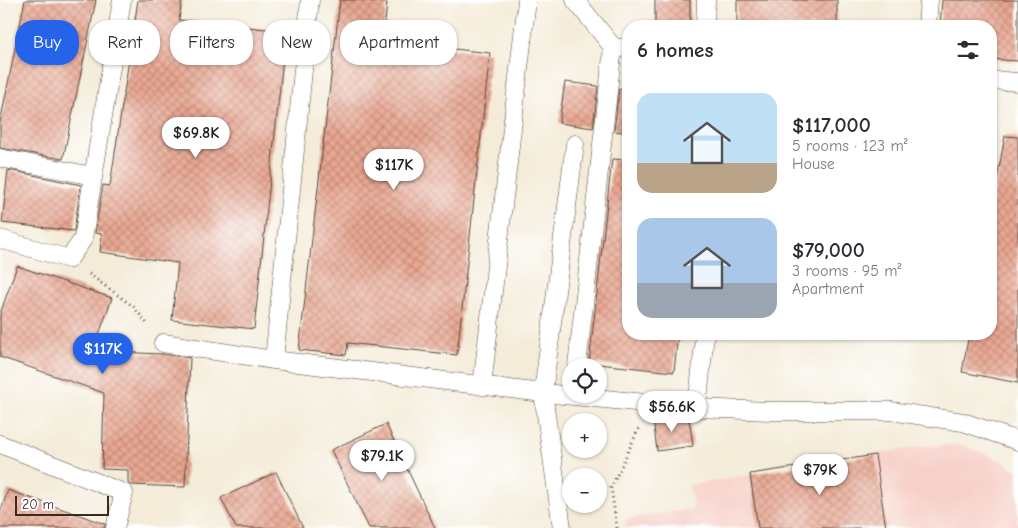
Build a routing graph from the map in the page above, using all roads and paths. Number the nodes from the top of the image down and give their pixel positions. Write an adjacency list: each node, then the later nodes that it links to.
1 (122, 0): 14 (lane)
2 (310, 0): 21 (lane)
3 (527, 0): 22 (lane)
4 (575, 0): 9 (lane)
5 (706, 0): 7 (lane)
6 (929, 0): 8 (lane)
7 (705, 20)
8 (927, 20)
9 (621, 47): 20 (lane)
10 (997, 80): 11 (lane)
11 (1018, 82)
12 (575, 144): 23 (lane)
13 (0, 158): 14 (lane)
14 (93, 176): 15 (lane)
15 (0, 239)
16 (109, 289): 17 (path)
17 (134, 307)
18 (704, 340): 27 (lane)
19 (162, 344): 21 (lane)
20 (578, 358)
21 (274, 360): 22 (lane)
22 (482, 386): 23 (lane)
23 (543, 393): 24 (lane); 31 (lane)
24 (562, 394)
25 (607, 398): 26 (lane)
26 (650, 403): 27 (lane); 32 (path)
27 (697, 408): 28 (lane)
28 (1018, 441)
29 (0, 444): 30 (lane)
30 (115, 528)
31 (562, 528)
32 (617, 528)

